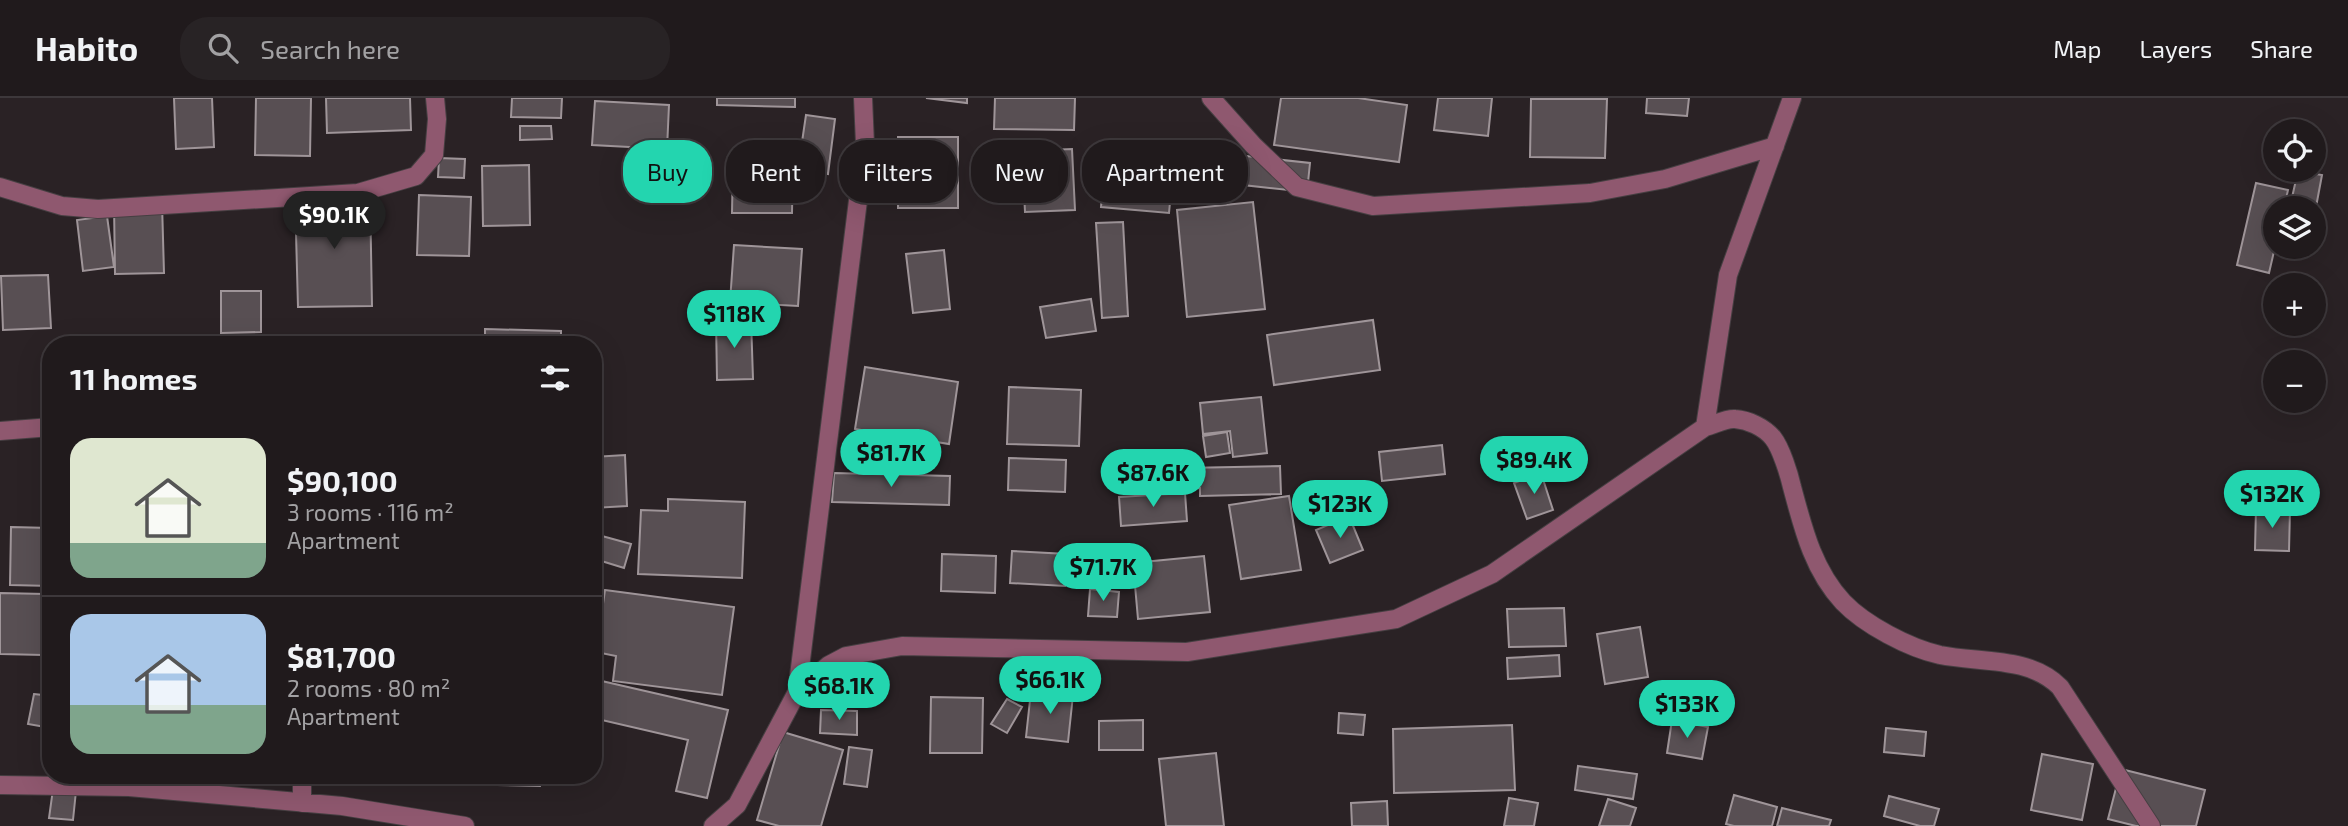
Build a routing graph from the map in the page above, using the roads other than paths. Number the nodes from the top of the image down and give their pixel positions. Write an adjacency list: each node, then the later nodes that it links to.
1 (435, 98): 6 (street)
2 (863, 98): 10 (street)
3 (1210, 98): 5 (street)
4 (1792, 98): 5 (street)
5 (1775, 146): 7 (street)
6 (0, 187)
7 (1705, 427): 10 (street); 16 (street)
8 (42, 428): 9 (street)
9 (0, 431)
10 (797, 692): 15 (street)
11 (302, 784): 13 (street)
12 (0, 785): 13 (street)
13 (302, 803): 14 (street)
14 (465, 826)
15 (713, 826)
16 (2151, 826)

